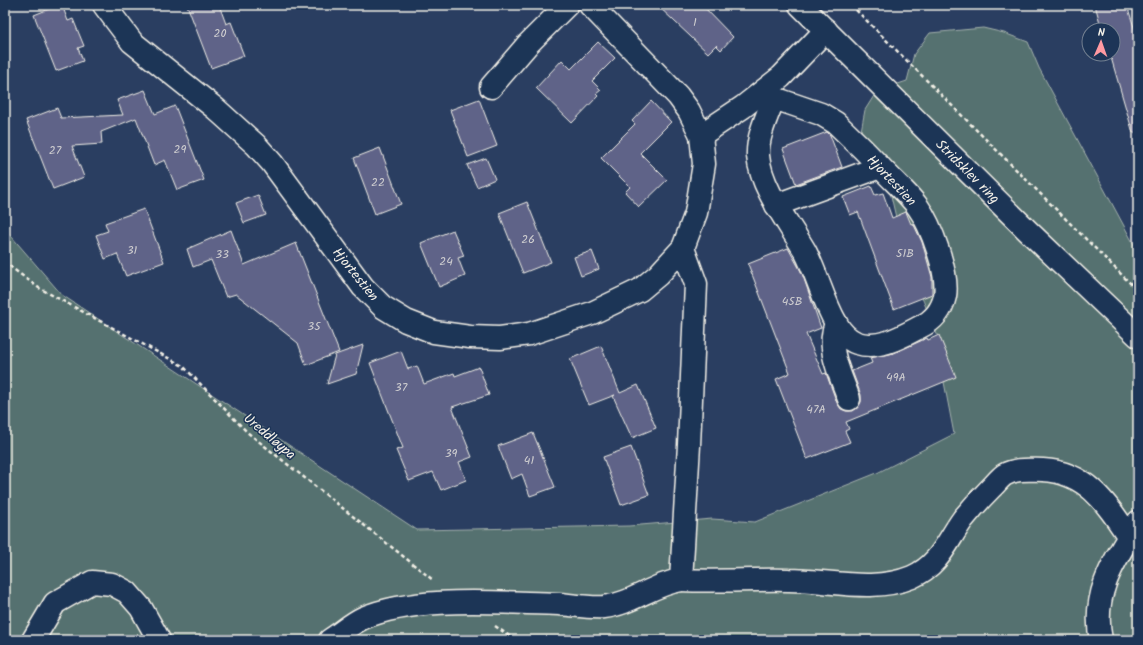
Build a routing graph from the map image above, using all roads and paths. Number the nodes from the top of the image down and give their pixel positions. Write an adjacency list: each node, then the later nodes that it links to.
1 (104, 5): 12 (street, Hjortestien)
2 (567, 5): 7 (street)
3 (590, 5): 9 (street, Hjortestien)
4 (800, 5): 6 (street, Stridsklev ring)
5 (851, 5): 14 (path)
6 (826, 30): 8 (street); 16 (street, Stridsklev ring)
7 (491, 87)
8 (770, 94): 9 (street); 10 (street, Hjortestien); 11 (street)
9 (701, 135): 12 (street, Hjortestien)
10 (880, 167): 11 (street); 15 (street, Hjortestien)
11 (776, 205): 15 (street)
12 (683, 248): 19 (street)
13 (5, 260): 20 (path, Ureddløypa)
14 (1138, 291)
15 (836, 323): 17 (street)
16 (1138, 336)
17 (849, 399)
18 (1133, 530): 19 (street); 26 (street)
19 (681, 580): 20 (street)
20 (462, 602): 24 (street)
21 (492, 623): 25 (path)
22 (33, 640): 23 (street)
23 (159, 640)
24 (330, 640)
25 (516, 640)
26 (1102, 640)

